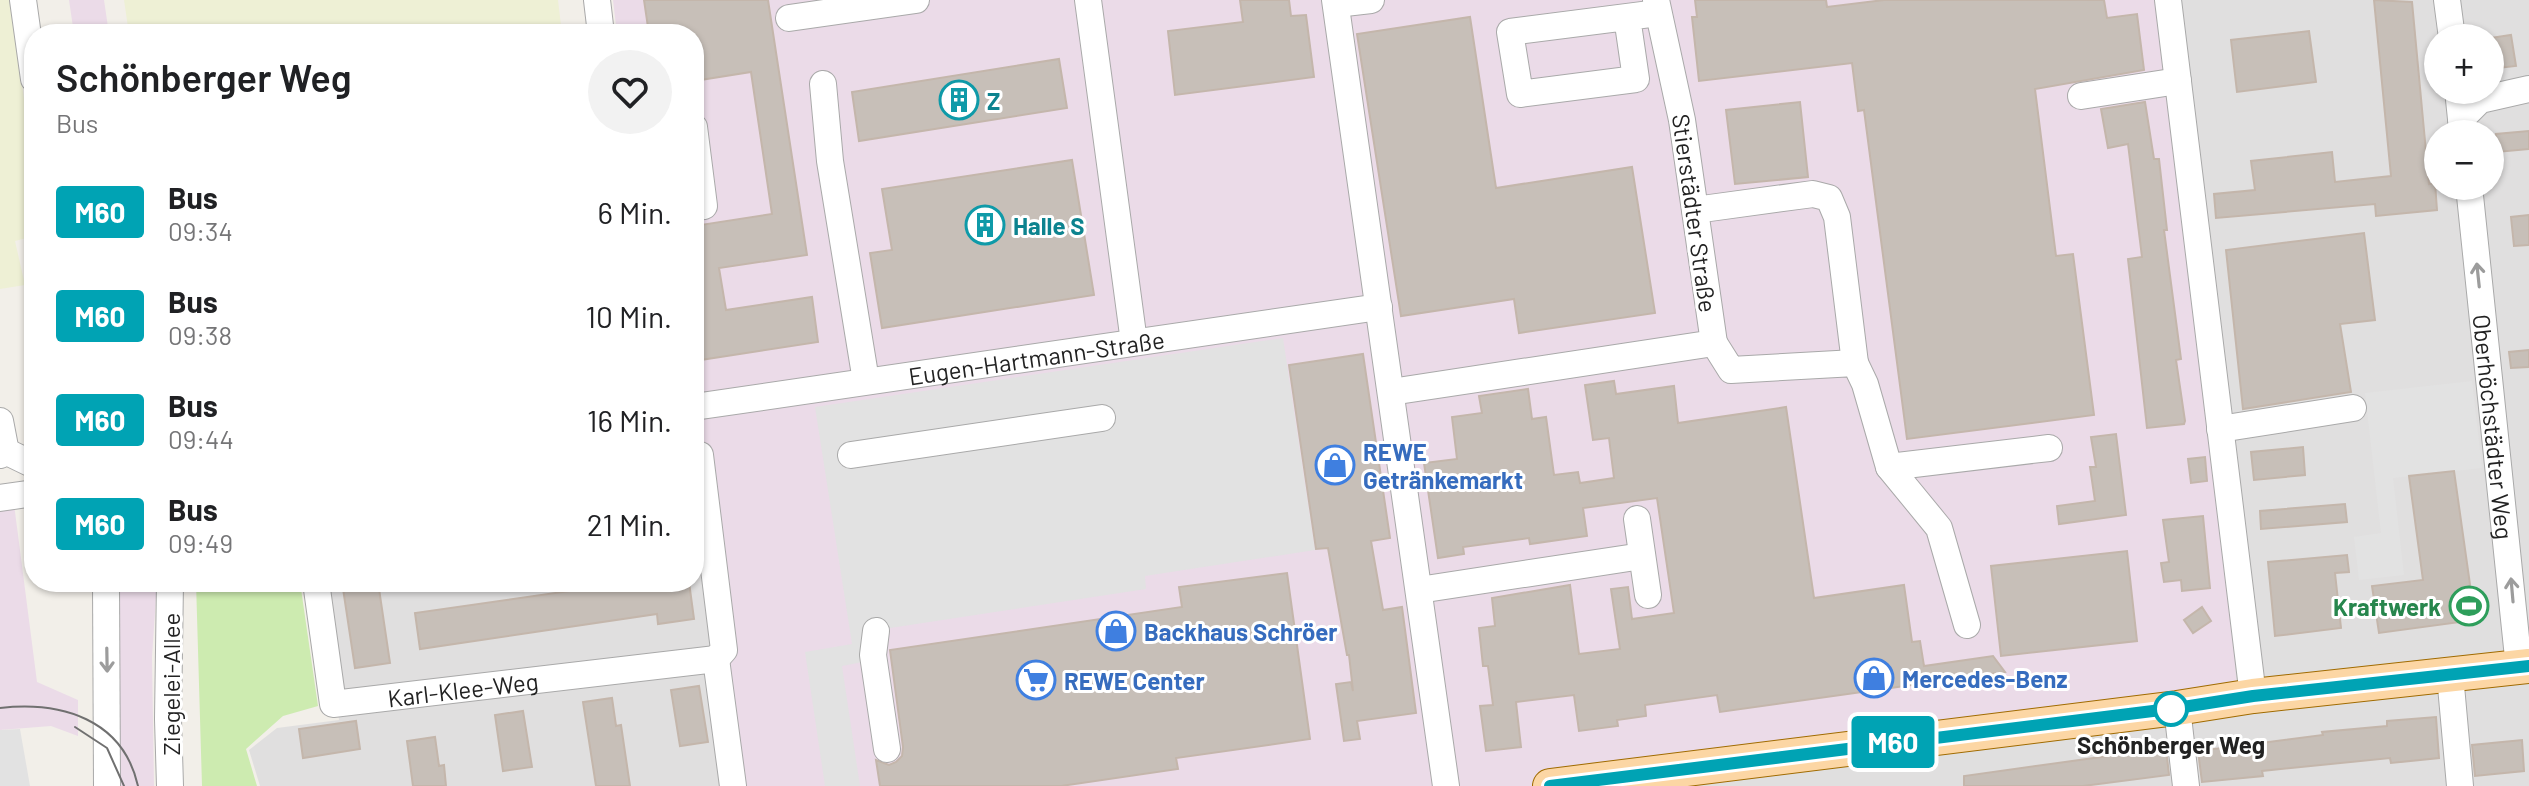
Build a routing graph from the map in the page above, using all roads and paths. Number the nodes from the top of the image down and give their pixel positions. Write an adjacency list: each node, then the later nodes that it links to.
1 (23, 0): 12 (street)
2 (597, 0): 13 (street)
3 (916, 0): 11 (street)
4 (1088, 0): 23 (street)
5 (1371, 0): 8 (street)
6 (2168, 0): 15 (street)
7 (2447, 0): 14 (street)
8 (1336, 2): 22 (street)
9 (1657, 6): 10 (street); 21 (street, Stierstädter Straße)
10 (1627, 17): 10 (street)
11 (789, 18)
12 (26, 24)
13 (600, 24)
14 (2450, 24)
15 (2178, 81): 18 (street); 32 (street)
16 (823, 84): 26 (street)
17 (2529, 89): 19 (street)
18 (2081, 96)
19 (2466, 120)
20 (2471, 200): 51 (street, Oberhöchstädter Weg, one-way to 20)
21 (1695, 210): 24 (street, Stierstädter Straße); 25 (street)
22 (1379, 307): 23 (street, Eugen-Hartmann-Straße); 27 (street)
23 (1134, 342): 26 (street, Eugen-Hartmann-Straße)
24 (1714, 343): 25 (street); 27 (street, Stierstädter Straße)
25 (1855, 363): 37 (street)
26 (866, 381): 28 (street, Eugen-Hartmann-Straße)
27 (1391, 392): 43 (street)
28 (704, 405)
29 (2353, 408): 32 (street)
30 (1102, 418): 35 (street)
31 (0, 421): 34 (street)
32 (2220, 429): 53 (street)
33 (2049, 448): 37 (street)
34 (2, 452): 36 (street)
35 (851, 455)
36 (24, 461)
37 (1889, 467): 48 (street)
38 (704, 488): 50 (street)
39 (24, 494): 40 (street)
40 (0, 498)
41 (1637, 519): 42 (street)
42 (1642, 556): 43 (street); 47 (street)
43 (1419, 590): 60 (street)
44 (106, 592): 57 (street, one-way to 57)
45 (170, 592): 58 (street, Ziegelei-Allee)
46 (317, 592): 50 (street, Karl-Klee-Weg)
47 (1648, 595)
48 (1967, 625)
49 (876, 631): 55 (street)
50 (716, 659): 59 (street)
51 (2524, 667): 52 (main road)
52 (2450, 675): 53 (main road); 63 (street)
53 (2253, 696): 54 (main road)
54 (2177, 708): 56 (main road); 62 (street)
55 (887, 749)
56 (1671, 778): 61 (main road)
57 (107, 786)
58 (170, 786)
59 (733, 786)
60 (1446, 786)
61 (1550, 786)
62 (2186, 786)
63 (2460, 786)

